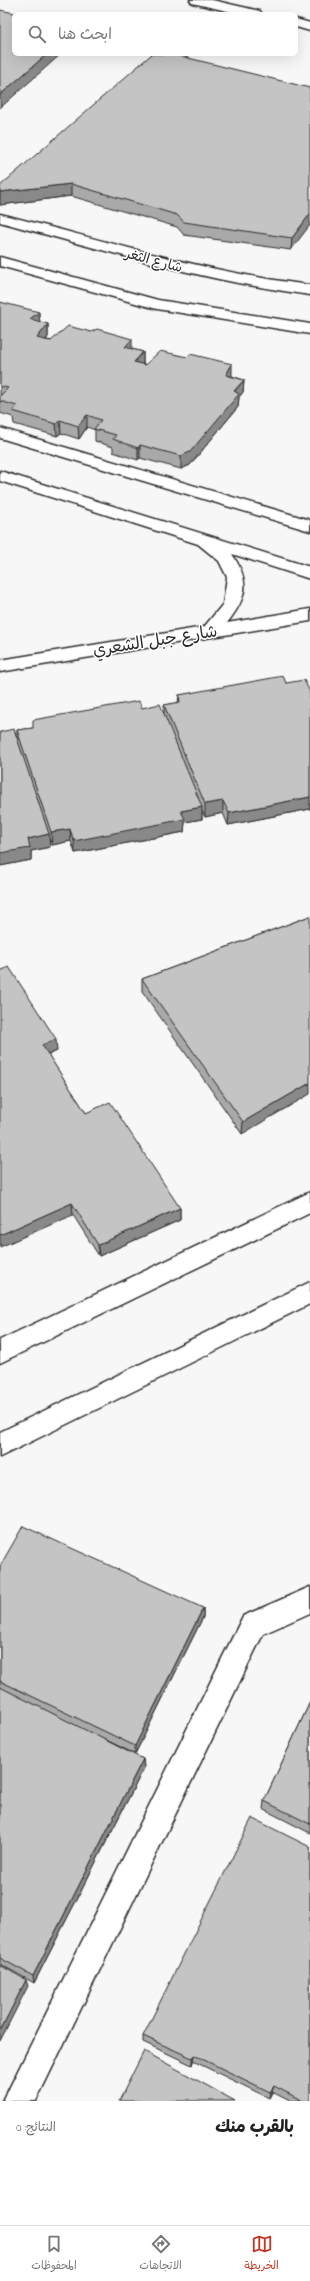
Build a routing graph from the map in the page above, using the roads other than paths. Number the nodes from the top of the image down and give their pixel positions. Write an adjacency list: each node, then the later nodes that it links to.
1 (196, 0): 2 (street)
2 (247, 12)
3 (298, 24): 4 (street)
4 (310, 27)
5 (0, 218): 7 (street, شارع الثغر)
6 (0, 261): 8 (street)
7 (310, 290)
8 (310, 329)
9 (0, 433): 11 (street)
10 (0, 476): 12 (street)
11 (310, 526)
12 (199, 538): 13 (street); 15 (street)
13 (310, 573)
14 (310, 615): 15 (street, شارع جبل الشعري)
15 (210, 631): 16 (street, شارع جبل الشعري)
16 (0, 666)
17 (310, 1202): 19 (street)
18 (310, 1292): 20 (street)
19 (0, 1352)
20 (0, 1445)
21 (310, 1600): 22 (street)
22 (19, 2101)

